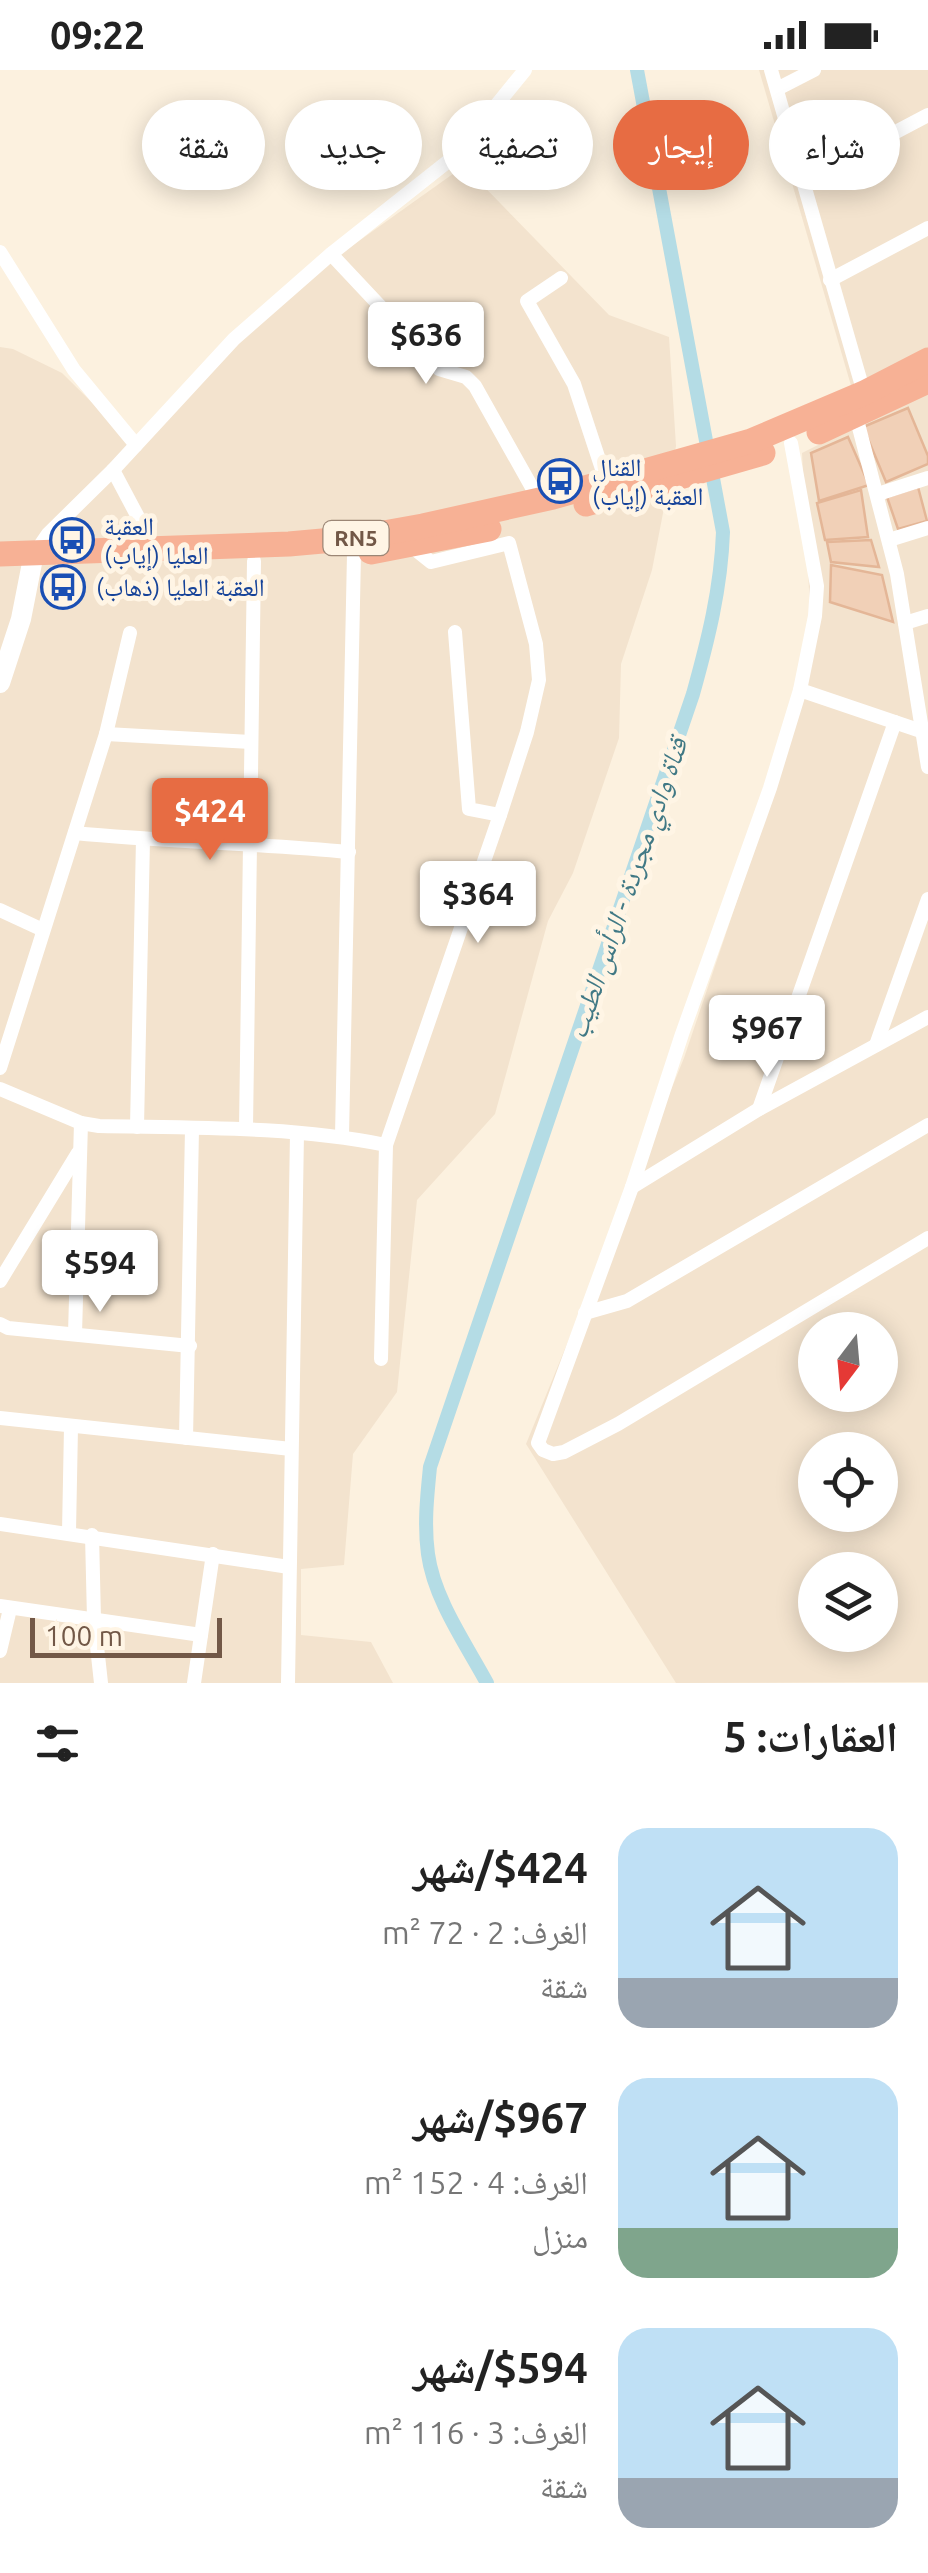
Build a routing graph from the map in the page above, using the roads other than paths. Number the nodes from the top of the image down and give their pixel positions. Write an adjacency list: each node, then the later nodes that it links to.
1 (771, 70): 4 (street)
2 (814, 70): 4 (street)
3 (520, 73): 11 (street)
4 (777, 89): 5 (street)
5 (780, 100)
6 (928, 115): 7 (street)
7 (900, 130)
8 (805, 190): 13 (street)
9 (928, 228): 13 (street)
10 (0, 252): 19 (street)
11 (331, 254): 19 (street); 26 (street)
12 (560, 278): 24 (street)
13 (830, 280): 17 (street)
14 (928, 346): 17 (street)
15 (928, 360): 17 (highway, RN5)
16 (928, 381): 17 (highway, RN5)
17 (861, 398): 18 (highway, RN5); 20 (highway, RN5); 25 (street)
18 (791, 443): 20 (highway, RN5); 41 (street)
19 (136, 445): 21 (street)
20 (731, 456): 22 (highway, RN5)
21 (113, 470): 30 (street); 34 (street)
22 (672, 472): 24 (highway, RN5); 29 (highway, RN5)
23 (928, 478): 25 (street)
24 (606, 481): 26 (highway, RN5)
25 (878, 494): 28 (street)
26 (539, 500): 30 (highway, RN5)
27 (928, 528): 28 (street)
28 (889, 540): 37 (street)
29 (412, 546): 32 (highway, RN5); 47 (street)
30 (156, 551): 34 (highway, RN5)
31 (0, 554): 34 (highway, RN5)
32 (354, 554): 33 (highway, RN5); 51 (street)
33 (254, 561): 34 (highway, RN5); 45 (street)
34 (33, 562): 35 (highway, RN5); 40 (street)
35 (0, 571)
36 (928, 616): 37 (street)
37 (905, 623): 43 (street)
38 (455, 632): 47 (street)
39 (130, 633): 44 (street)
40 (0, 683)
41 (800, 690): 42 (street); 69 (street)
42 (895, 722): 43 (street); 59 (street)
43 (923, 722): 46 (street)
44 (106, 734): 45 (street); 48 (street)
45 (251, 742): 50 (street)
46 (928, 768)
47 (500, 815): 67 (street)
48 (75, 833): 49 (street); 54 (street)
49 (142, 840): 50 (street); 62 (street)
50 (251, 842): 51 (street); 63 (street)
51 (349, 852): 66 (street)
52 (928, 899): 56 (street)
53 (0, 910): 54 (street)
54 (43, 930): 57 (street)
55 (928, 1017): 56 (street)
56 (876, 1045): 59 (street)
57 (0, 1068)
58 (0, 1089): 60 (street)
59 (760, 1109): 69 (street)
60 (81, 1122): 62 (street); 68 (street)
61 (928, 1126): 72 (street)
62 (137, 1127): 64 (street)
63 (246, 1128): 64 (street); 65 (street)
64 (192, 1129): 75 (street)
65 (297, 1133): 66 (street); 80 (street)
66 (342, 1136): 67 (street)
67 (386, 1145): 76 (street)
68 (79, 1151): 71 (street); 74 (street)
69 (632, 1187): 72 (street)
70 (928, 1238): 72 (street)
71 (0, 1281)
72 (586, 1314)
73 (0, 1324): 74 (street)
74 (74, 1334): 75 (street)
75 (190, 1346): 79 (street)
76 (381, 1359)
77 (0, 1418): 78 (street)
78 (71, 1427): 79 (street); 82 (street)
79 (186, 1438): 80 (street)
80 (291, 1449): 85 (street)
81 (0, 1524): 82 (street)
82 (69, 1532): 83 (street)
83 (92, 1535): 84 (street); 87 (street)
84 (213, 1554): 85 (street); 88 (street)
85 (290, 1568): 92 (street)
86 (5, 1608): 87 (street); 89 (street)
87 (94, 1619): 88 (street); 90 (street)
88 (201, 1634): 91 (street)
89 (0, 1651)
90 (101, 1683)
91 (194, 1683)
92 (288, 1683)

